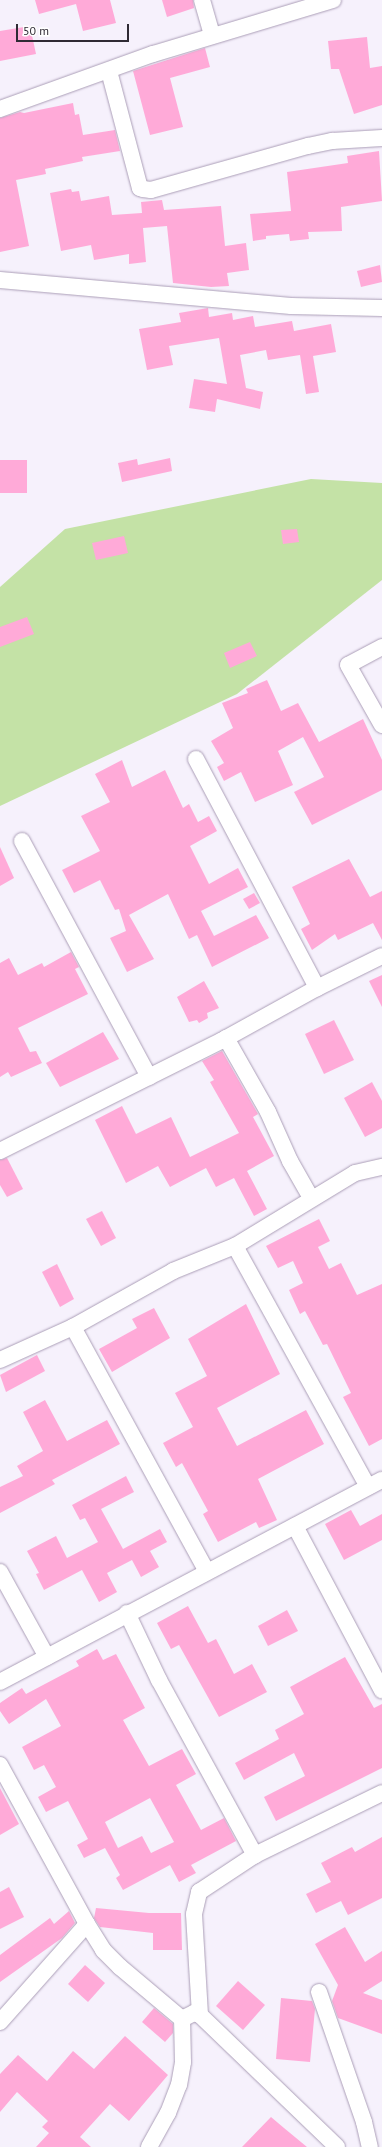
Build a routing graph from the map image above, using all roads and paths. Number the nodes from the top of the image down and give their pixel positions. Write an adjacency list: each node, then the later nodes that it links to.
1 (202, 0): 3 (street)
2 (333, 0): 3 (street)
3 (212, 36): 4 (street)
4 (109, 71): 5 (street); 6 (street)
5 (0, 109)
6 (382, 138)
7 (0, 280): 8 (street)
8 (382, 308)
9 (382, 647): 10 (street)
10 (382, 725)
11 (196, 759): 14 (street)
12 (22, 841): 16 (street)
13 (382, 956): 14 (street)
14 (317, 988): 15 (street)
15 (226, 1038): 16 (street); 19 (street)
16 (148, 1077): 17 (street)
17 (0, 1151)
18 (382, 1167): 19 (street)
19 (311, 1198): 20 (street)
20 (235, 1246): 21 (street); 24 (street)
21 (73, 1327): 22 (street); 27 (street)
22 (0, 1360)
23 (382, 1480): 24 (street)
24 (368, 1487): 25 (street)
25 (295, 1526): 27 (street); 31 (street)
26 (0, 1572): 29 (street)
27 (207, 1572): 28 (street)
28 (127, 1613): 29 (street); 34 (street)
29 (47, 1657): 30 (street)
30 (0, 1682)
31 (382, 1690)
32 (0, 1765): 35 (street)
33 (382, 1793): 34 (street)
34 (255, 1855): 37 (street)
35 (87, 1924): 38 (street); 39 (street)
36 (319, 1992): 42 (street)
37 (200, 2015): 38 (street); 41 (street)
38 (182, 2019): 40 (street)
39 (0, 2022)
40 (149, 2147)
41 (337, 2147)
42 (370, 2147)

